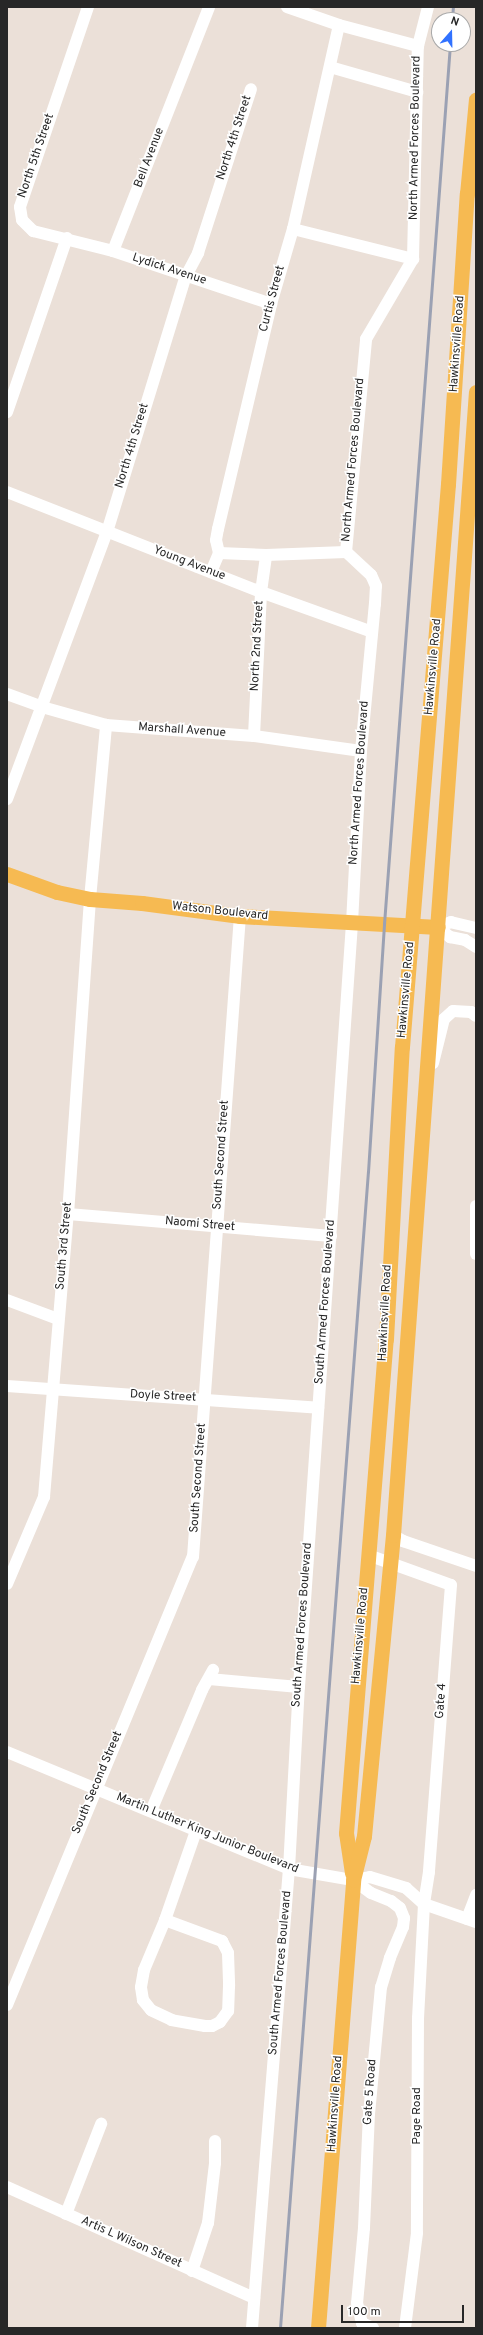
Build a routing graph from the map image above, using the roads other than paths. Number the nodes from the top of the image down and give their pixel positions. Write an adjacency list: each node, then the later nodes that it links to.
1 (88, 7): 12 (street, North 5th Street)
2 (209, 7): 13 (street, Bell Avenue)
3 (287, 7): 5 (street)
4 (428, 7): 6 (street, North Armed Forces Boulevard)
5 (339, 25): 6 (street); 7 (street, Curtis Street)
6 (418, 46): 9 (street, North Armed Forces Boulevard)
7 (330, 67): 9 (street); 11 (street, Curtis Street)
8 (252, 89): 15 (street, North 4th Street)
9 (417, 92): 14 (street, North Armed Forces Boulevard)
10 (476, 99): 37 (main road, Hawkinsville Road)
11 (293, 230): 14 (street); 16 (street, Curtis Street)
12 (67, 238): 13 (street, Lydick Avenue); 18 (street)
13 (113, 251): 15 (street, Lydick Avenue)
14 (413, 259): 21 (street, North Armed Forces Boulevard)
15 (186, 276): 16 (street, Lydick Avenue); 20 (street, North 4th Street)
16 (271, 304): 22 (street, Curtis Street)
17 (476, 392): 38 (main road, Hawkinsville Road)
18 (7, 412)
19 (7, 492): 20 (street, Young Avenue)
20 (106, 532): 24 (street, Young Avenue); 28 (street, North 4th Street)
21 (346, 552): 23 (street); 26 (street, North Armed Forces Boulevard)
22 (219, 553): 23 (street); 24 (street, Curtis Street)
23 (266, 555): 25 (street, North 2nd Street)
24 (211, 572): 25 (street, Young Avenue)
25 (261, 592): 26 (street, Young Avenue); 30 (street, North 2nd Street)
26 (372, 632): 31 (street, North Armed Forces Boulevard)
27 (7, 694): 28 (street, Marshall Avenue)
28 (42, 707): 29 (street, Marshall Avenue); 32 (street, North 4th Street)
29 (106, 725): 30 (street, Marshall Avenue); 34 (street, South 3rd Street)
30 (254, 736): 31 (street, Marshall Avenue)
31 (361, 751): 36 (street, North Armed Forces Boulevard)
32 (7, 800)
33 (7, 874): 34 (main road, Watson Boulevard)
34 (90, 899): 35 (main road, Watson Boulevard); 44 (street, South 3rd Street)
35 (240, 916): 36 (main road, Watson Boulevard); 45 (street, South Second Street)
36 (352, 922): 37 (main road, Watson Boulevard); 46 (street, South Armed Forces Boulevard)
37 (412, 926): 38 (main road, Watson Boulevard); 55 (main road, Hawkinsville Road)
38 (438, 927): 39 (street, Watson Boulevard); 40 (street); 42 (main road, Hawkinsville Road)
39 (476, 928)
40 (476, 947)
41 (476, 1016): 42 (street)
42 (425, 1103): 54 (main road, Hawkinsville Road)
43 (476, 1206): 47 (street)
44 (68, 1214): 45 (street, Naomi Street); 49 (street, South 3rd Street)
45 (216, 1226): 46 (street, Naomi Street); 52 (street, South Second Street)
46 (331, 1236): 53 (street, South Armed Forces Boulevard)
47 (476, 1254)
48 (7, 1300): 49 (street)
49 (58, 1319): 51 (street, South 3rd Street)
50 (7, 1386): 51 (street, Doyle Street)
51 (53, 1390): 52 (street, Doyle Street); 58 (street, South 3rd Street)
52 (204, 1400): 53 (street, Doyle Street); 61 (street, South Second Street)
53 (318, 1408): 59 (street, South Armed Forces Boulevard)
54 (393, 1534): 56 (main road, Hawkinsville Road); 57 (street)
55 (368, 1555): 56 (street, Gate 4); 65 (main road, Hawkinsville Road)
56 (390, 1564): 65 (main road, Hawkinsville Road); 67 (street, Gate 4)
57 (476, 1566)
58 (7, 1584)
59 (298, 1687): 62 (street); 64 (street, South Armed Forces Boulevard)
60 (7, 1752): 61 (street, Martin Luther King Junior Boulevard)
61 (96, 1789): 62 (street, Martin Luther King Junior Boulevard); 70 (street, South Second Street)
62 (152, 1811): 63 (street, Martin Luther King Junior Boulevard)
63 (196, 1831): 64 (street, Martin Luther King Junior Boulevard); 68 (street)
64 (289, 1869): 65 (street, Martin Luther King Junior Boulevard); 76 (street, South Armed Forces Boulevard)
65 (353, 1880): 67 (street, Martin Luther King Junior Boulevard); 78 (main road, Hawkinsville Road); 79 (street, Gate 5 Road)
66 (476, 1895): 69 (street)
67 (424, 1904): 69 (street, Martin Luther King Junior Boulevard); 80 (street, Page Road)
68 (165, 1920): 68 (street)
69 (472, 1921)
70 (7, 2005)
71 (101, 2124): 74 (street)
72 (215, 2141): 75 (street)
73 (7, 2187): 74 (street, Artis L Wilson Street)
74 (66, 2214): 75 (street, Artis L Wilson Street)
75 (192, 2271): 76 (street, Artis L Wilson Street)
76 (254, 2298): 77 (street, South Armed Forces Boulevard)
77 (252, 2328)
78 (318, 2328)
79 (373, 2328)
80 (405, 2328)

